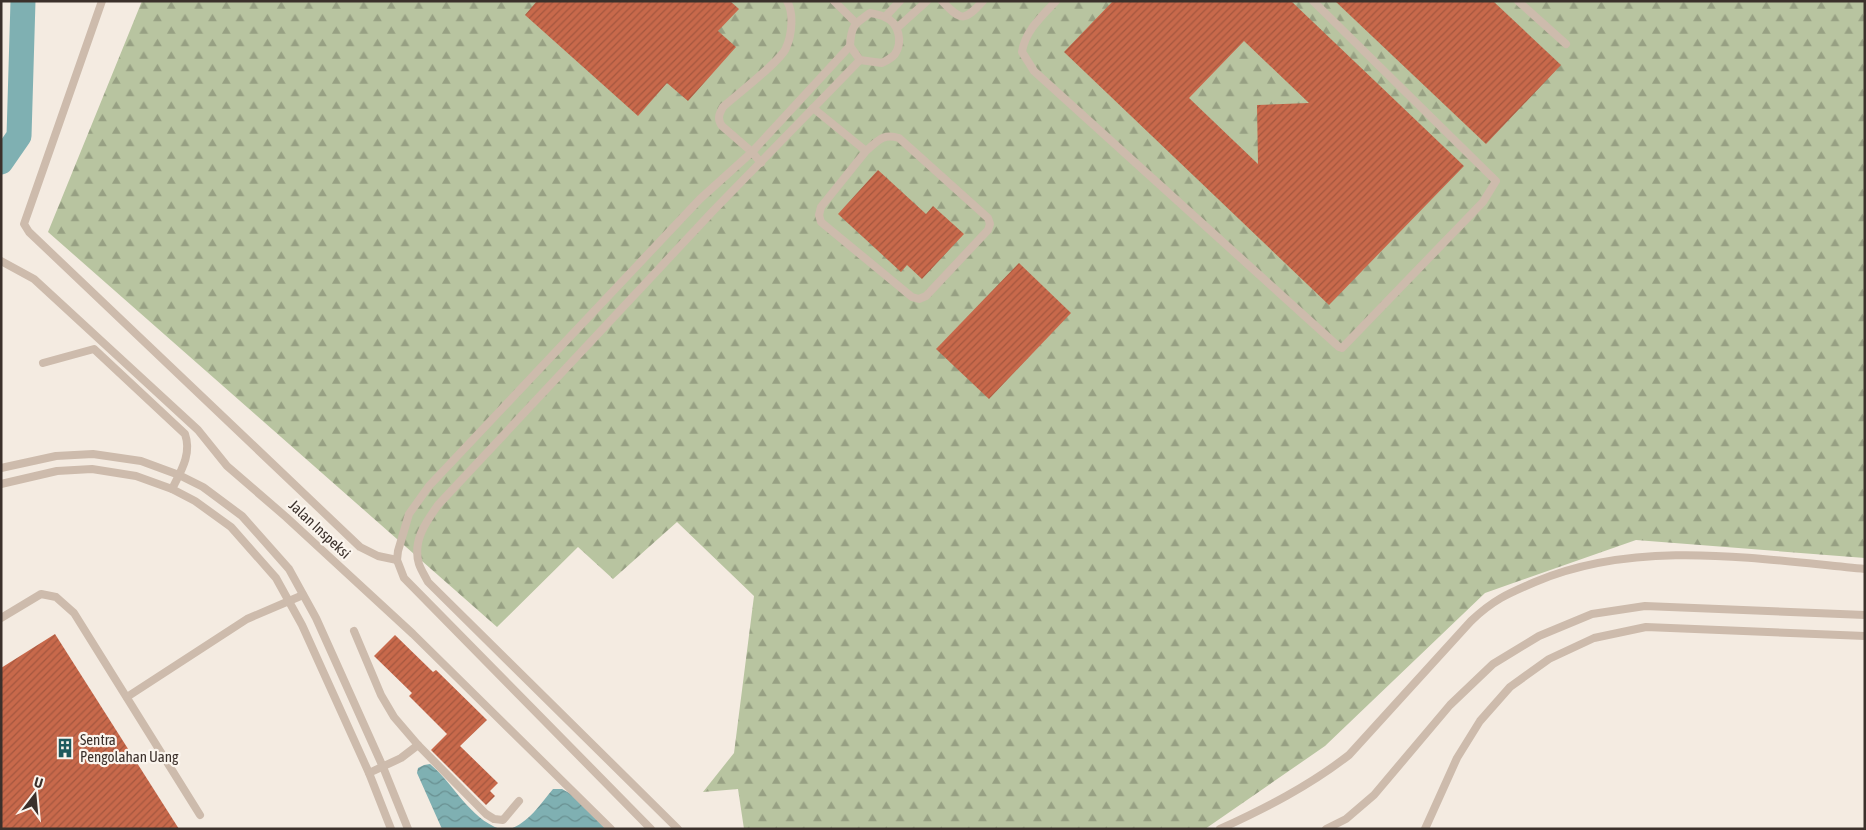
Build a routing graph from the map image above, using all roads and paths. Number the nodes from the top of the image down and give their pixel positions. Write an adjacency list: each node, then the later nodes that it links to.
1 (102, 1): 27 (lane)
2 (787, 1): 19 (lane)
3 (834, 1): 12 (lane)
4 (900, 1): 11 (lane)
5 (927, 1): 13 (lane)
6 (942, 1): 7 (lane)
7 (983, 1)
8 (1056, 1): 9 (lane)
9 (1313, 1)
10 (1518, 1): 14 (lane)
11 (885, 17): 12 (lane); 13 (lane)
12 (856, 23): 15 (lane)
13 (897, 28): 16 (lane)
14 (1566, 44)
15 (850, 46): 16 (lane); 19 (lane)
16 (860, 60): 17 (lane)
17 (813, 108): 18 (lane); 20 (lane)
18 (866, 151): 18 (lane)
19 (752, 152): 20 (lane); 27 (lane)
20 (761, 163): 45 (lane)
21 (1, 261): 43 (lane, Jalan Inspeksi)
22 (43, 363): 24 (lane)
23 (1, 468): 24 (lane)
24 (179, 475): 26 (lane); 29 (lane)
25 (1, 484): 26 (lane)
26 (172, 489): 30 (lane)
27 (397, 560): 44 (lane)
28 (1865, 569): 46 (lane)
29 (303, 594): 30 (lane); 37 (lane)
30 (288, 601): 35 (lane); 38 (lane)
31 (1865, 614): 47 (lane)
32 (1, 618): 35 (lane)
33 (354, 632): 36 (lane)
34 (1865, 636): 48 (lane)
35 (126, 697): 40 (lane)
36 (418, 745): 37 (lane); 39 (lane)
37 (384, 767): 38 (lane); 42 (lane)
38 (369, 773): 41 (lane)
39 (519, 801)
40 (200, 815)
41 (391, 829)
42 (408, 829)
43 (611, 829)
44 (651, 829)
45 (678, 829)
46 (1220, 829)
47 (1326, 829)
48 (1425, 829)

